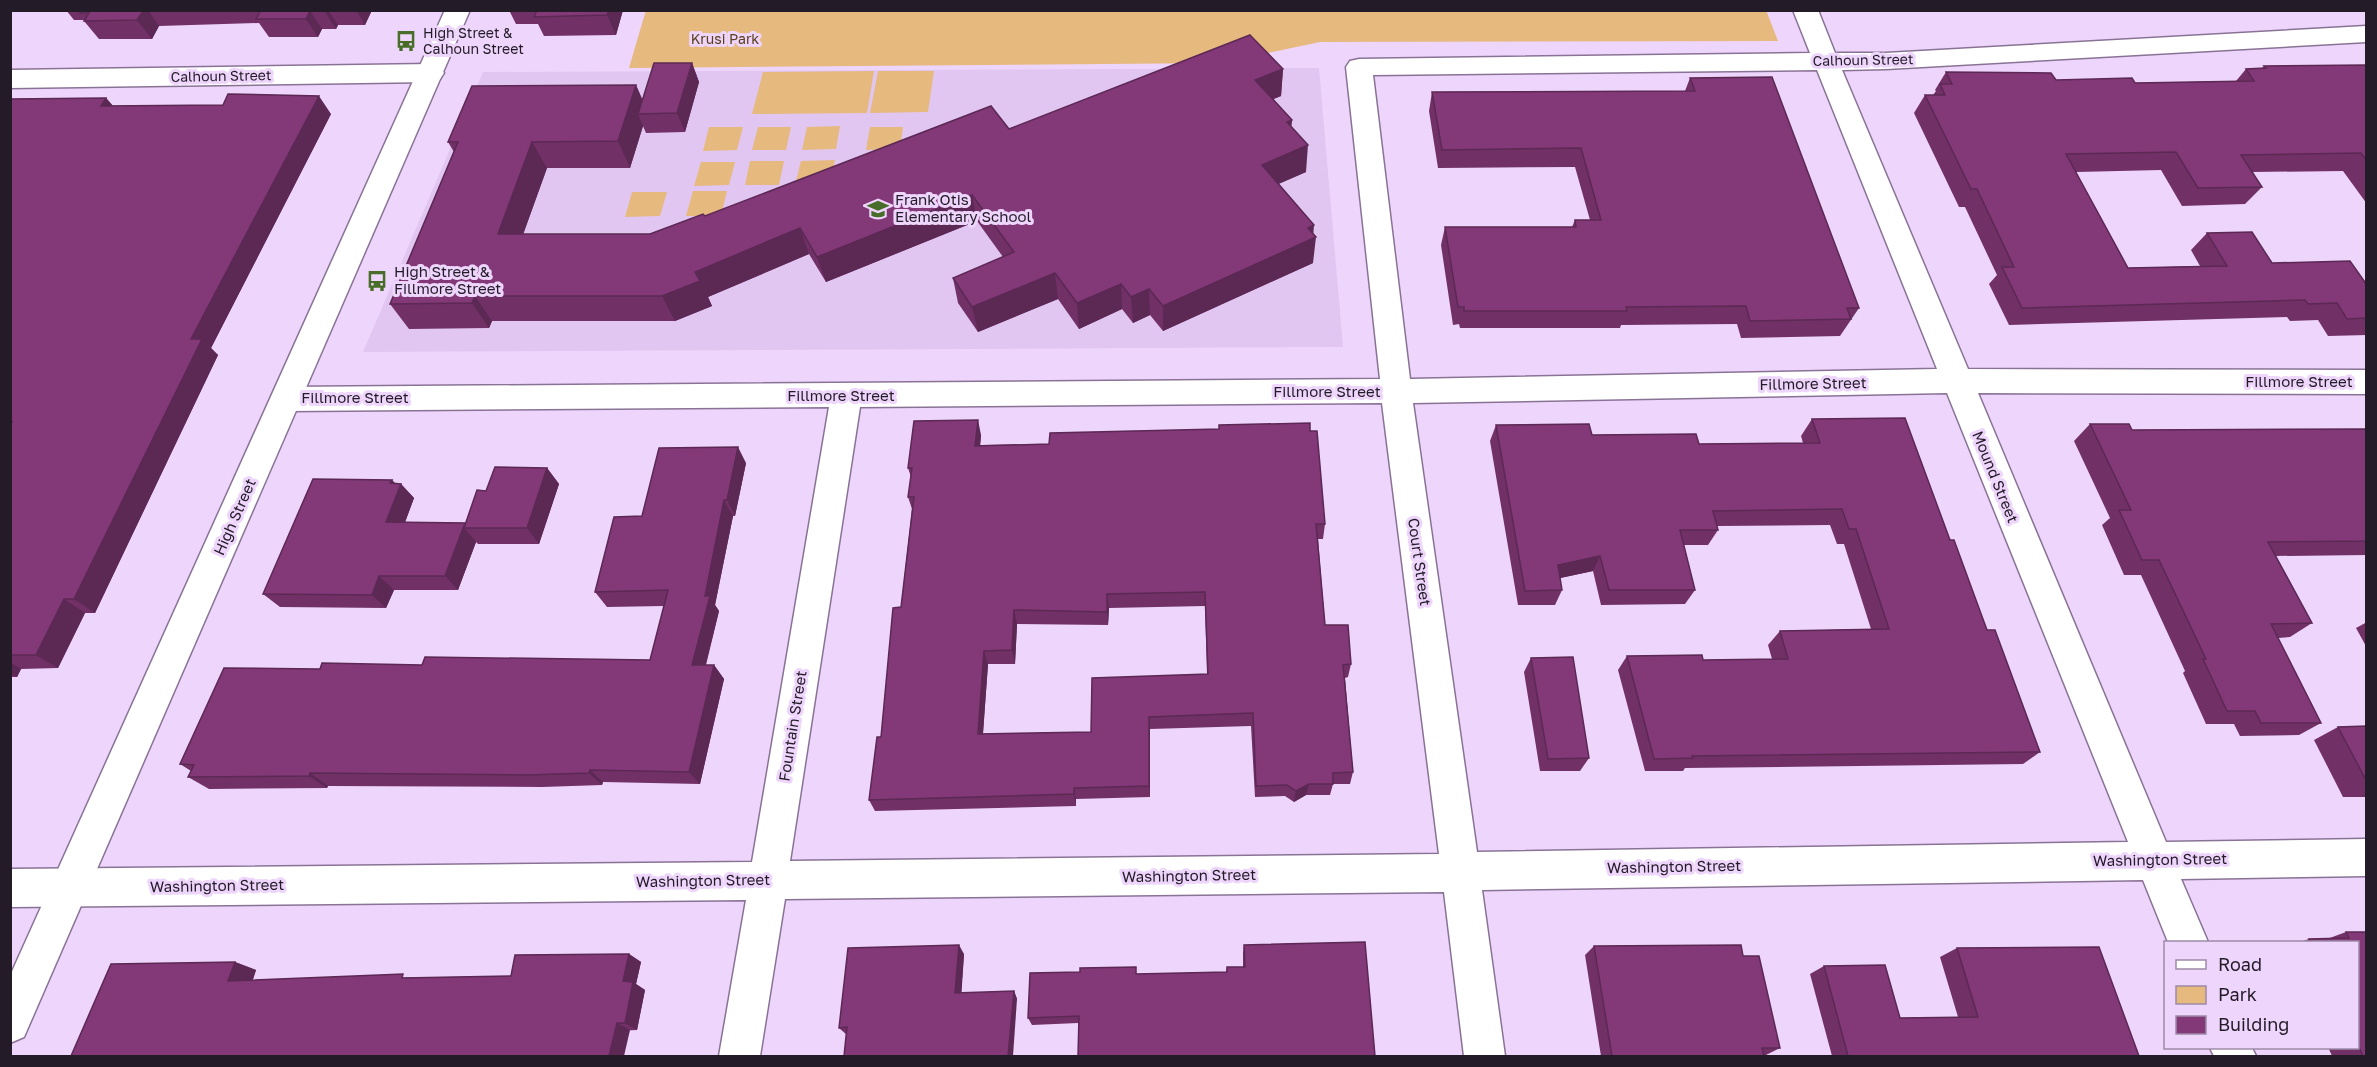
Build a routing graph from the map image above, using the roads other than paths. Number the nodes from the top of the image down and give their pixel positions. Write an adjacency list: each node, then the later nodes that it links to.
1 (458, 10): 6 (street, High Street)
2 (1805, 10): 4 (street, Mound Street)
3 (2367, 34): 4 (street, Calhoun Street)
4 (1826, 62): 5 (street, Calhoun Street); 8 (street, Mound Street)
5 (1359, 67): 10 (street, Court Street)
6 (431, 73): 7 (street, Calhoun Street); 12 (street, High Street)
7 (10, 79)
8 (1956, 381): 9 (street, Fillmore Street); 10 (street, Fillmore Street); 14 (street, Mound Street)
9 (2367, 382)
10 (1397, 391): 11 (street, Fillmore Street); 15 (street, Court Street)
11 (846, 396): 12 (street, Fillmore Street); 16 (street, Fountain Street)
12 (287, 399): 17 (street, High Street)
13 (2367, 858): 14 (street, Washington Street)
14 (2154, 860): 15 (street, Washington Street); 19 (street, Mound Street)
15 (1461, 872): 16 (street, Washington Street); 22 (street, Court Street)
16 (770, 880): 17 (street, Washington Street); 21 (street, Fountain Street)
17 (70, 887): 18 (street, Washington Street); 20 (street, High Street)
18 (10, 888)
19 (2188, 941)
20 (10, 1023)
21 (740, 1056)
22 (1485, 1056)

